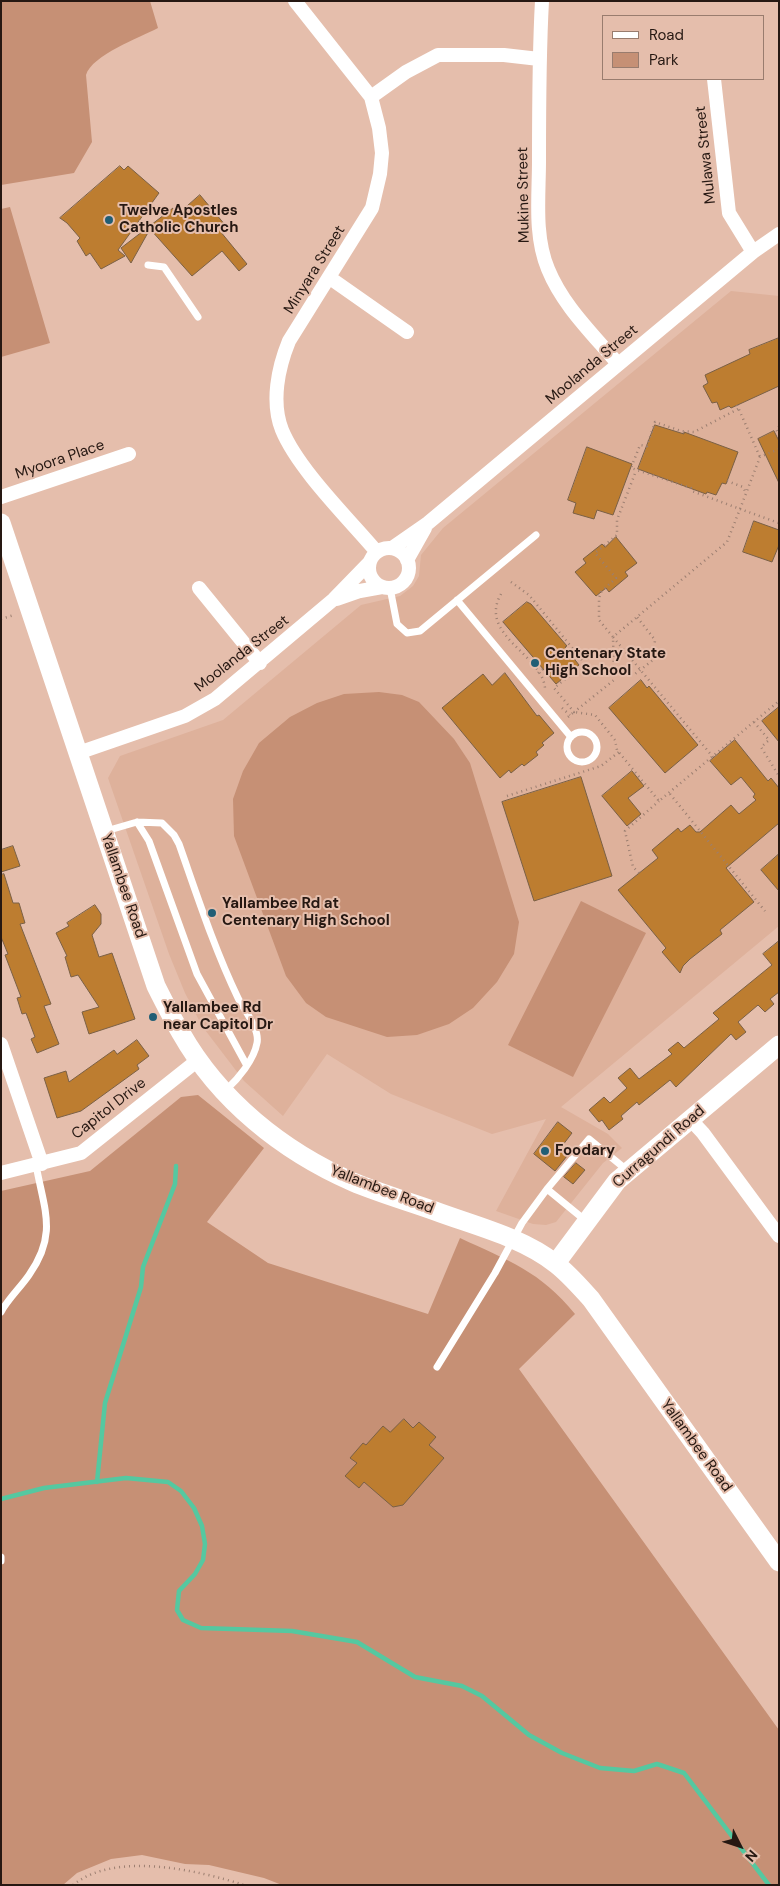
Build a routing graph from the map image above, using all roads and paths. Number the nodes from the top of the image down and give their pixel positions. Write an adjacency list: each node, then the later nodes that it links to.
1 (295, 1): 5 (street, Minyara Street)
2 (542, 1): 3 (street, Mukine Street)
3 (539, 59): 5 (street); 12 (street, Mukine Street)
4 (714, 80): 7 (street, Mulawa Street)
5 (371, 97): 9 (street, Minyara Street)
6 (779, 234): 7 (street, Moolanda Street)
7 (753, 252): 12 (street, Moolanda Street)
8 (148, 264): 10 (lane)
9 (330, 278): 11 (street); 28 (street, Minyara Street)
10 (198, 317)
11 (408, 332)
12 (618, 364): 24 (street, Moolanda Street)
13 (779, 427): 14 (path)
14 (779, 435)
15 (779, 449): 17 (path)
16 (130, 454): 21 (street, Myoora Place)
17 (760, 457): 18 (path); 20 (path)
18 (636, 470): 22 (path); 39 (path)
19 (727, 481): 20 (path)
20 (746, 493): 22 (path)
21 (1, 497)
22 (740, 509): 25 (path); 37 (path)
23 (1, 523): 55 (main road, Yallambee Road)
24 (428, 523): 27 (street, Moolanda Street); 29 (street, Moolanda Street)
25 (779, 523)
26 (536, 535): 35 (lane)
27 (392, 548): 28 (street); 29 (street)
28 (372, 557): 32 (street); 34 (street, Moolanda Street)
29 (408, 560): 32 (street)
30 (511, 582): 44 (path)
31 (199, 588): 40 (street)
32 (386, 588): 34 (street, Moolanda Street); 35 (lane)
33 (501, 594): 43 (path)
34 (334, 600): 40 (street, Moolanda Street)
35 (457, 600): 52 (lane)
36 (14, 615): 38 (path)
37 (637, 617): 39 (path); 42 (path)
38 (1, 619)
39 (613, 637): 42 (path); 44 (path)
40 (260, 663): 55 (street, Moolanda Street)
41 (543, 669): 43 (path)
42 (641, 670): 44 (path); 56 (path)
43 (538, 673): 46 (path)
44 (614, 673): 50 (path)
45 (569, 676): 47 (path)
46 (545, 685)
47 (554, 688): 48 (path); 50 (path)
48 (545, 694)
49 (779, 701): 51 (path)
50 (574, 712): 52 (path); 54 (path)
51 (754, 722): 56 (path); 57 (path)
52 (559, 724): 53 (lane)
53 (571, 736): 53 (lane)
54 (619, 752): 59 (path); 60 (path)
55 (78, 753): 62 (main road, Yallambee Road)
56 (713, 757): 58 (path)
57 (779, 776)
58 (669, 793): 60 (path); 64 (path)
59 (507, 796)
60 (659, 802): 63 (path)
61 (137, 822): 62 (lane); 68 (lane); 68 (lane)
62 (105, 832): 67 (main road, Yallambee Road)
63 (639, 873)
64 (765, 911)
65 (1, 1044): 71 (street)
66 (779, 1045): 70 (main road, Curragundi Road)
67 (198, 1060): 69 (main road, Yallambee Road); 71 (street, Capitol Drive)
68 (246, 1064): 69 (lane)
69 (224, 1092): 77 (main road, Yallambee Road)
70 (690, 1119): 72 (main road, Curragundi Road); 76 (street)
71 (39, 1165): 73 (street, Capitol Drive); 79 (lane)
72 (628, 1171): 74 (lane); 75 (main road, Curragundi Road)
73 (1, 1173)
74 (547, 1189): 75 (lane); 77 (lane)
75 (586, 1222): 78 (main road, Curragundi Road)
76 (779, 1236)
77 (513, 1240): 78 (main road, Yallambee Road); 80 (lane)
78 (556, 1263): 81 (main road, Yallambee Road)
79 (1, 1312)
80 (437, 1368)
81 (779, 1562)
82 (73, 1885): 83 (path)
83 (244, 1885)

